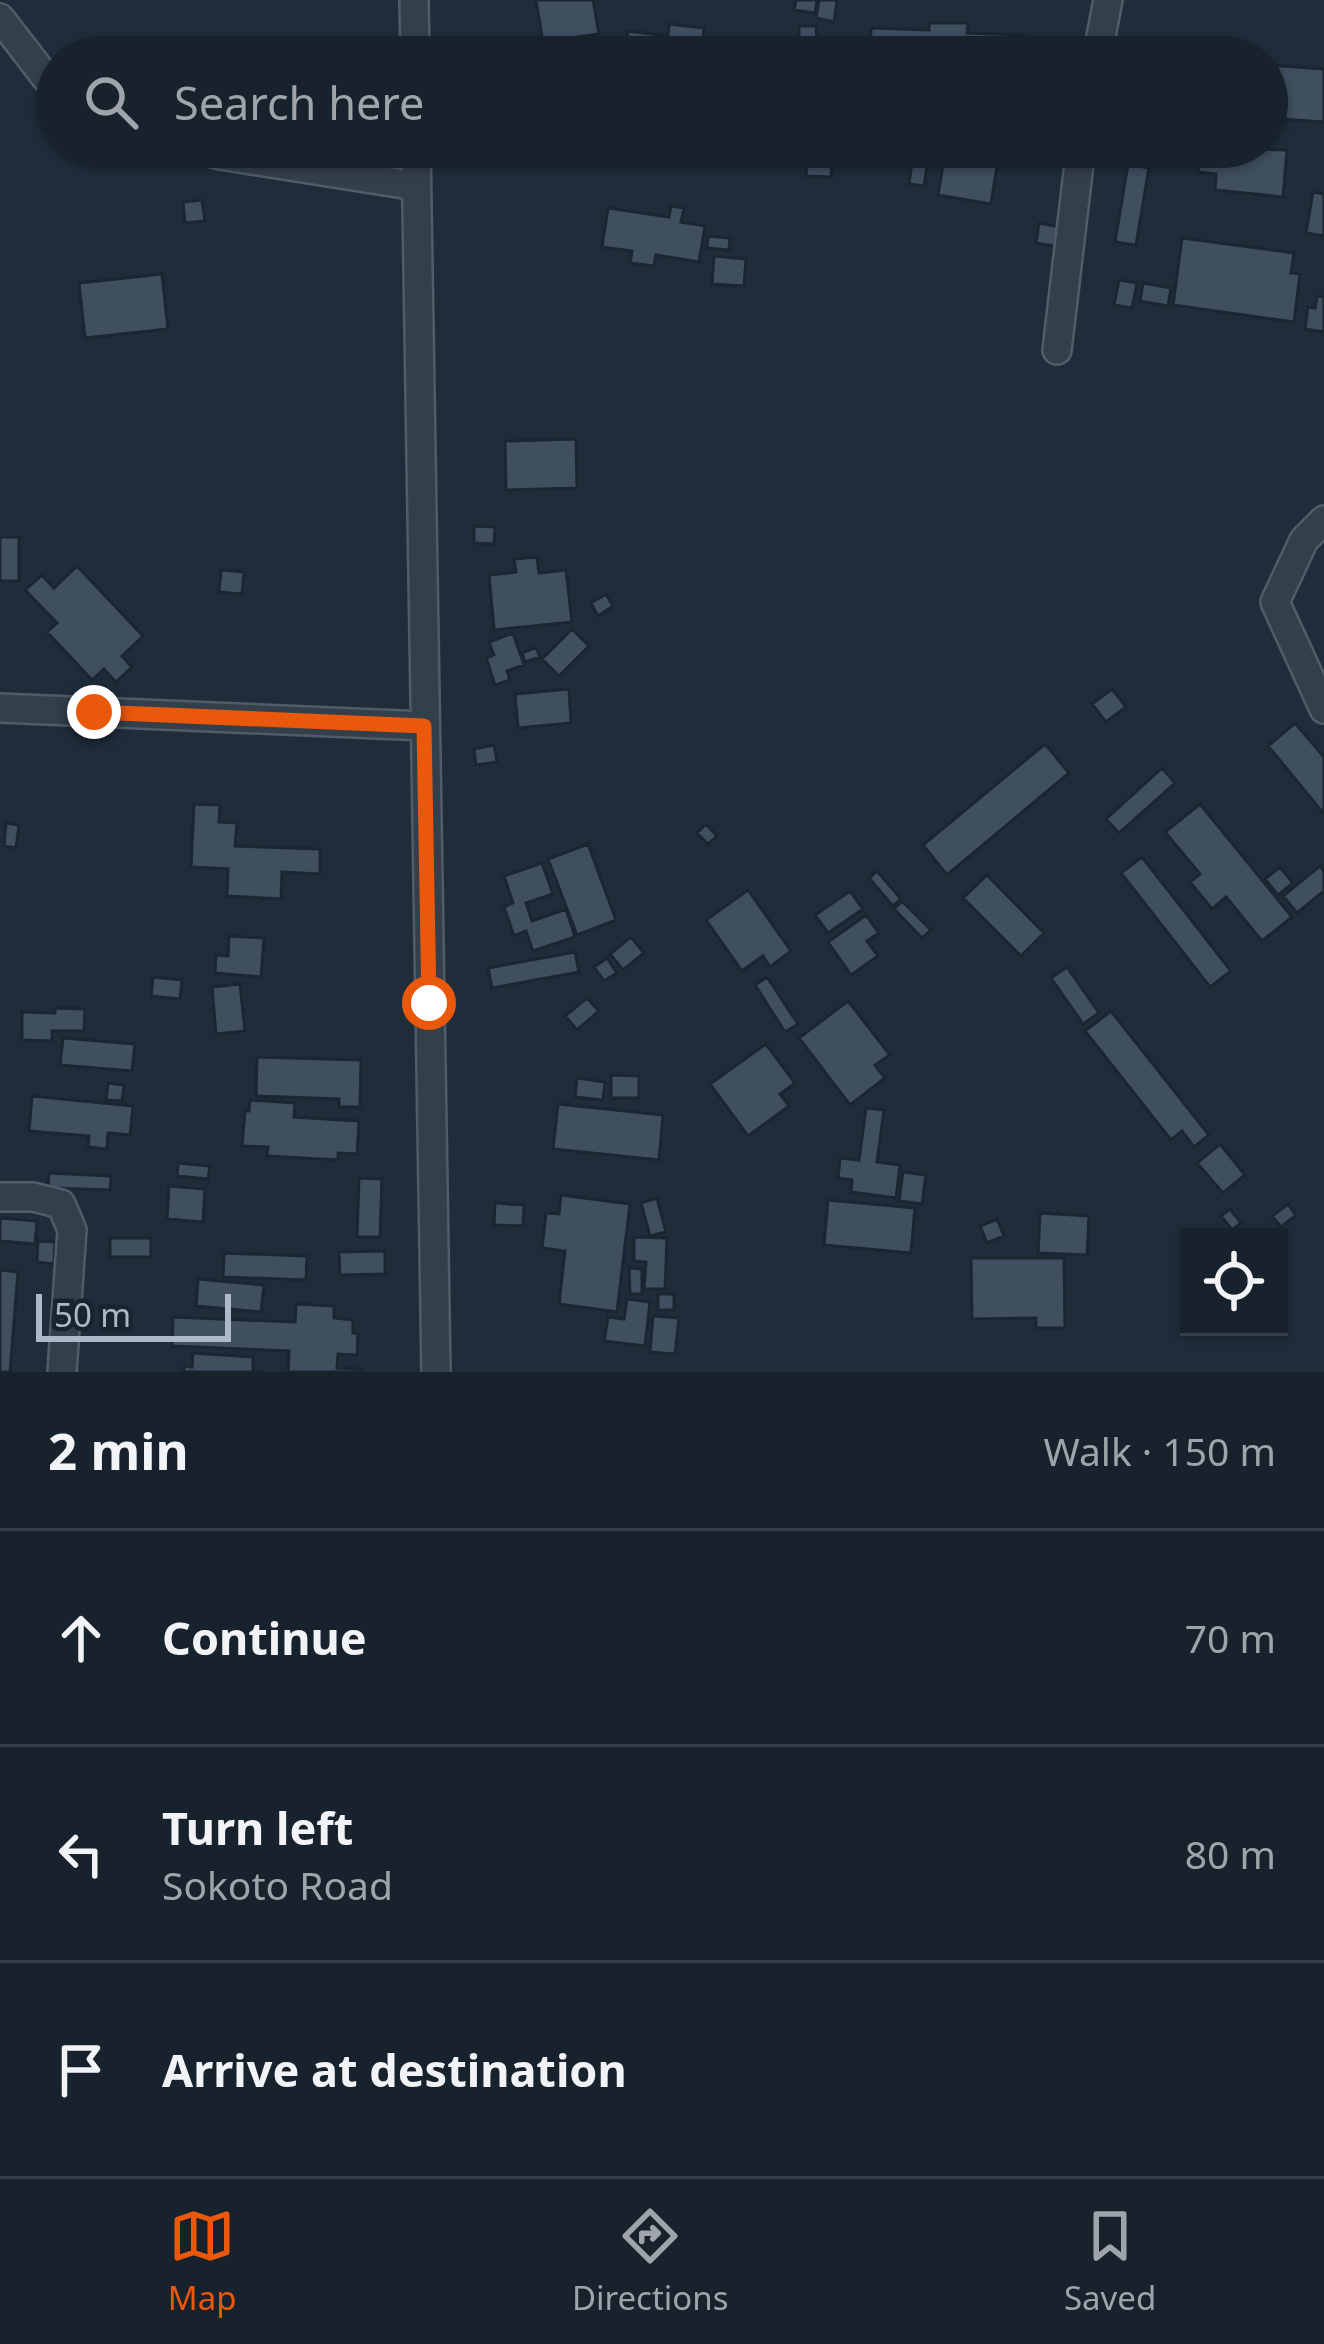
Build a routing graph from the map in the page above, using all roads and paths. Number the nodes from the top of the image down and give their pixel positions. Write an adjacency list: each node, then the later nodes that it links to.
1 (414, 0): 4 (street)
2 (1108, 0): 5 (street)
3 (0, 18): 6 (street)
4 (415, 36)
5 (1101, 36)
6 (36, 65)
7 (302, 168): 10 (street)
8 (416, 168): 10 (street)
9 (1079, 168): 11 (street)
10 (416, 186): 15 (street)
11 (1057, 350)
12 (1324, 520): 14 (street)
13 (0, 708): 15 (street)
14 (1324, 709)
15 (424, 726): 18 (street)
16 (0, 1197): 17 (street)
17 (62, 1372)
18 (436, 1372)

